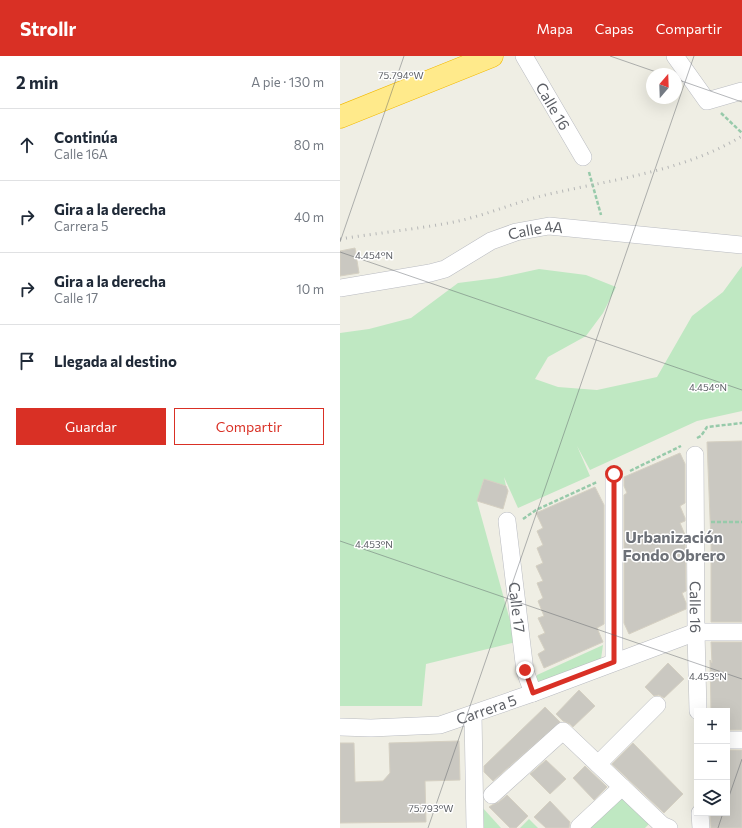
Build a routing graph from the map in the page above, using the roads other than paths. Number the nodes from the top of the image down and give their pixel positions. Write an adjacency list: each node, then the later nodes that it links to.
1 (492, 56): 4 (highway)
2 (524, 56): 7 (street, Calle 16)
3 (675, 56): 5 (street)
4 (456, 63): 6 (highway)
5 (742, 91)
6 (340, 117)
7 (583, 157)
8 (742, 244): 9 (street, Calle 4A)
9 (340, 288)
10 (693, 448): 13 (street, Calle 16)
11 (614, 474): 15 (street)
12 (507, 521): 16 (street, Calle 17)
13 (696, 632): 14 (street, Carrera 5); 15 (street, Carrera 5); 18 (street, Calle 16)
14 (742, 632)
15 (614, 662): 16 (street, Carrera 5)
16 (533, 693): 19 (street, Carrera 5)
17 (657, 705): 23 (street)
18 (698, 708)
19 (473, 714): 20 (street, Carrera 5); 29 (street)
20 (340, 727)
21 (730, 740): 22 (street)
22 (742, 740)
23 (598, 764): 24 (street); 25 (street)
24 (622, 787): 27 (street); 30 (street)
25 (492, 795)
26 (700, 816): 31 (street)
27 (579, 827)
28 (461, 828): 29 (street)
29 (475, 828)
30 (669, 828)
31 (701, 828)

